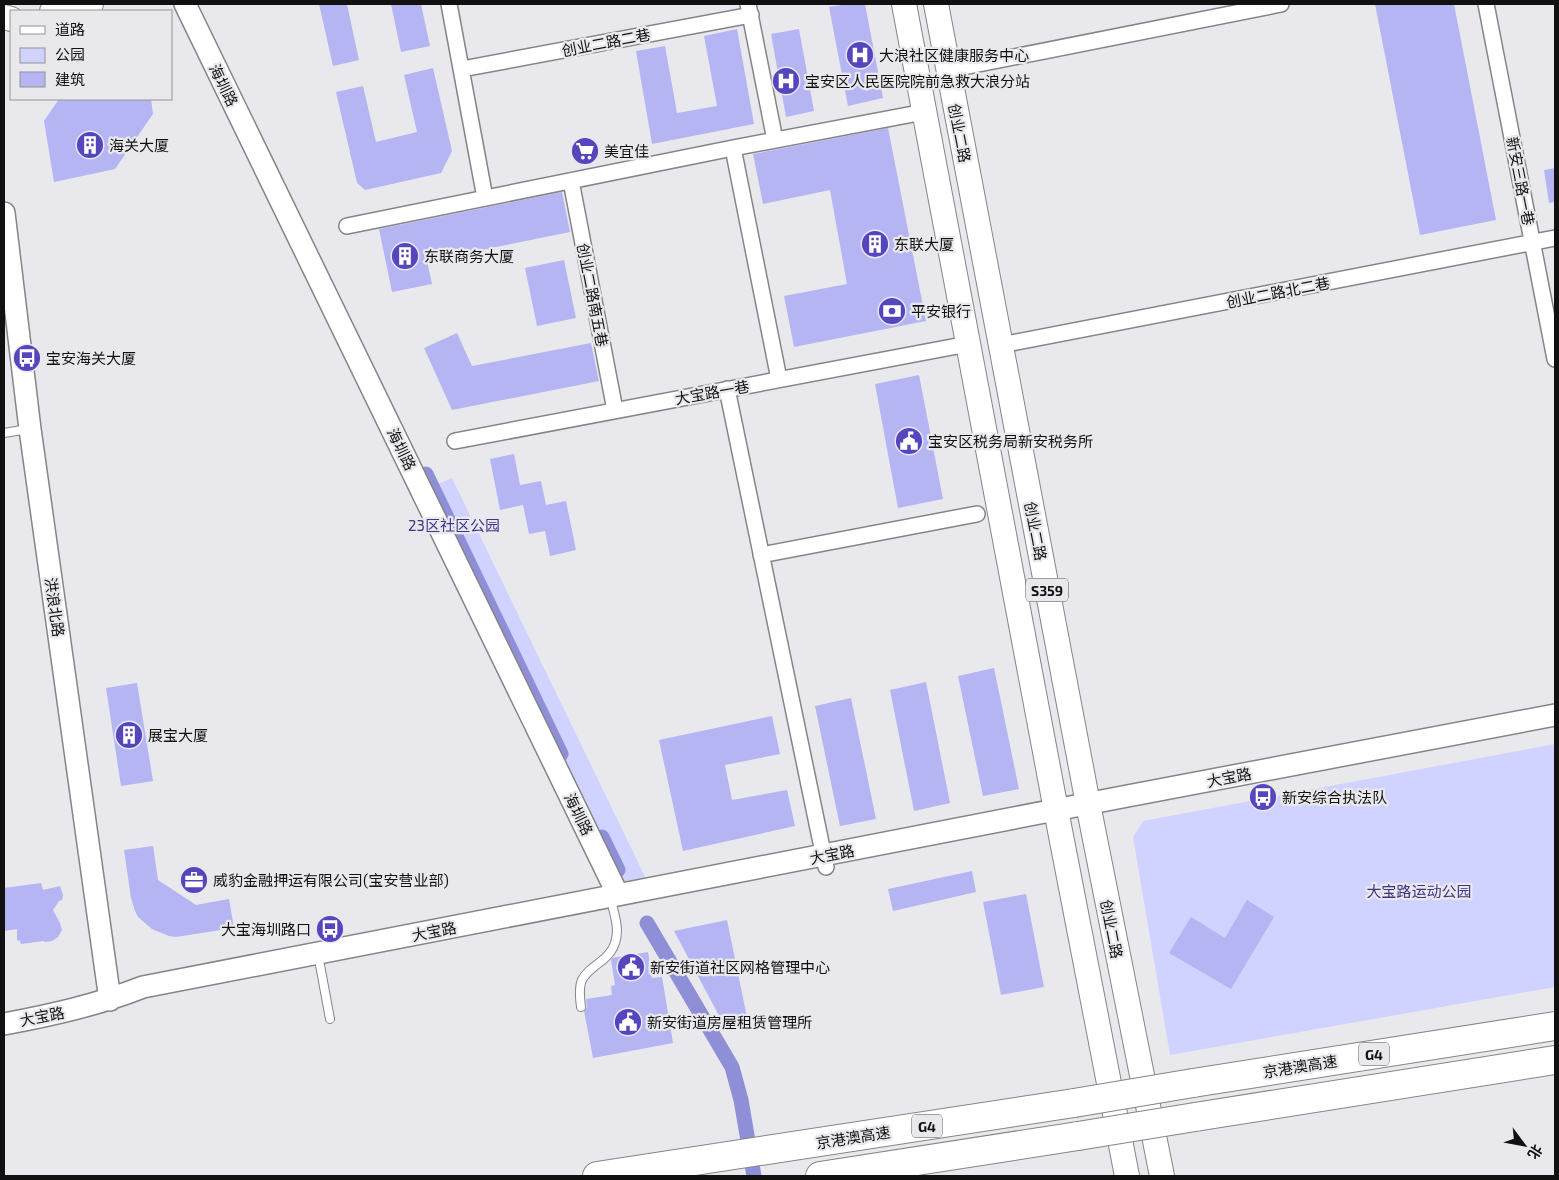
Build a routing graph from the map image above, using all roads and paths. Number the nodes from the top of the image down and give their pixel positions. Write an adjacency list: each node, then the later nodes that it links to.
1 (91, 4): 9 (main road)
2 (185, 4): 37 (main road, 海圳路)
3 (449, 4): 10 (street)
4 (904, 4): 12 (main road, 创业二路 / S359)
5 (936, 4): 11 (main road, 创业二路 / S359)
6 (1281, 4): 11 (street)
7 (1486, 4): 20 (street, 新安三路一巷)
8 (749, 9): 10 (street, 创业二路二巷); 13 (street)
9 (58, 10)
10 (462, 69): 16 (street)
11 (948, 70): 22 (main road, 创业二路 / S359)
12 (924, 112): 13 (street); 21 (main road, 创业二路 / S359)
13 (775, 140): 14 (street)
14 (733, 148): 15 (street); 24 (street)
15 (570, 181): 16 (street); 26 (street, 创业二路南五巷)
16 (485, 198): 18 (street)
17 (4, 212): 27 (main road, 洪浪北路)
18 (347, 226)
19 (1555, 238): 20 (street, 创业二路北二巷)
20 (1532, 243): 22 (street, 创业二路北二巷); 23 (street, 新安三路一巷)
21 (968, 344): 24 (street, 大宝路一巷); 35 (main road, 创业二路 / S359)
22 (1001, 345): 34 (main road, 创业二路 / S359)
23 (1555, 359)
24 (779, 380): 25 (street, 大宝路一巷)
25 (727, 389): 26 (street, 大宝路一巷); 31 (street)
26 (615, 410): 29 (street, 大宝路一巷)
27 (30, 429): 28 (lane); 39 (main road, 洪浪北路)
28 (4, 433)
29 (455, 441)
30 (977, 514): 31 (street)
31 (761, 555): 36 (street)
32 (1555, 715): 34 (main road, 大宝路)
33 (1555, 728): 34 (main road, 大宝路)
34 (1089, 810): 35 (main road, 大宝路); 48 (main road, 创业二路 / S359)
35 (1057, 816): 36 (main road, 大宝路); 47 (main road, 创业二路 / S359)
36 (824, 861): 37 (main road, 大宝路)
37 (616, 902): 38 (main road, 大宝路); 39 (main road, 大宝路); 40 (lane)
38 (320, 965): 39 (main road, 大宝路); 41 (lane)
39 (110, 1000): 42 (main road, 大宝路)
40 (581, 1007)
41 (330, 1019)
42 (4, 1024)
43 (1555, 1026): 45 (highway, 京港澳高速 / G4, bridge)
44 (1555, 1060): 46 (highway, G4, bridge)
45 (597, 1176)
46 (820, 1176)
47 (1127, 1176)
48 (1162, 1176)

